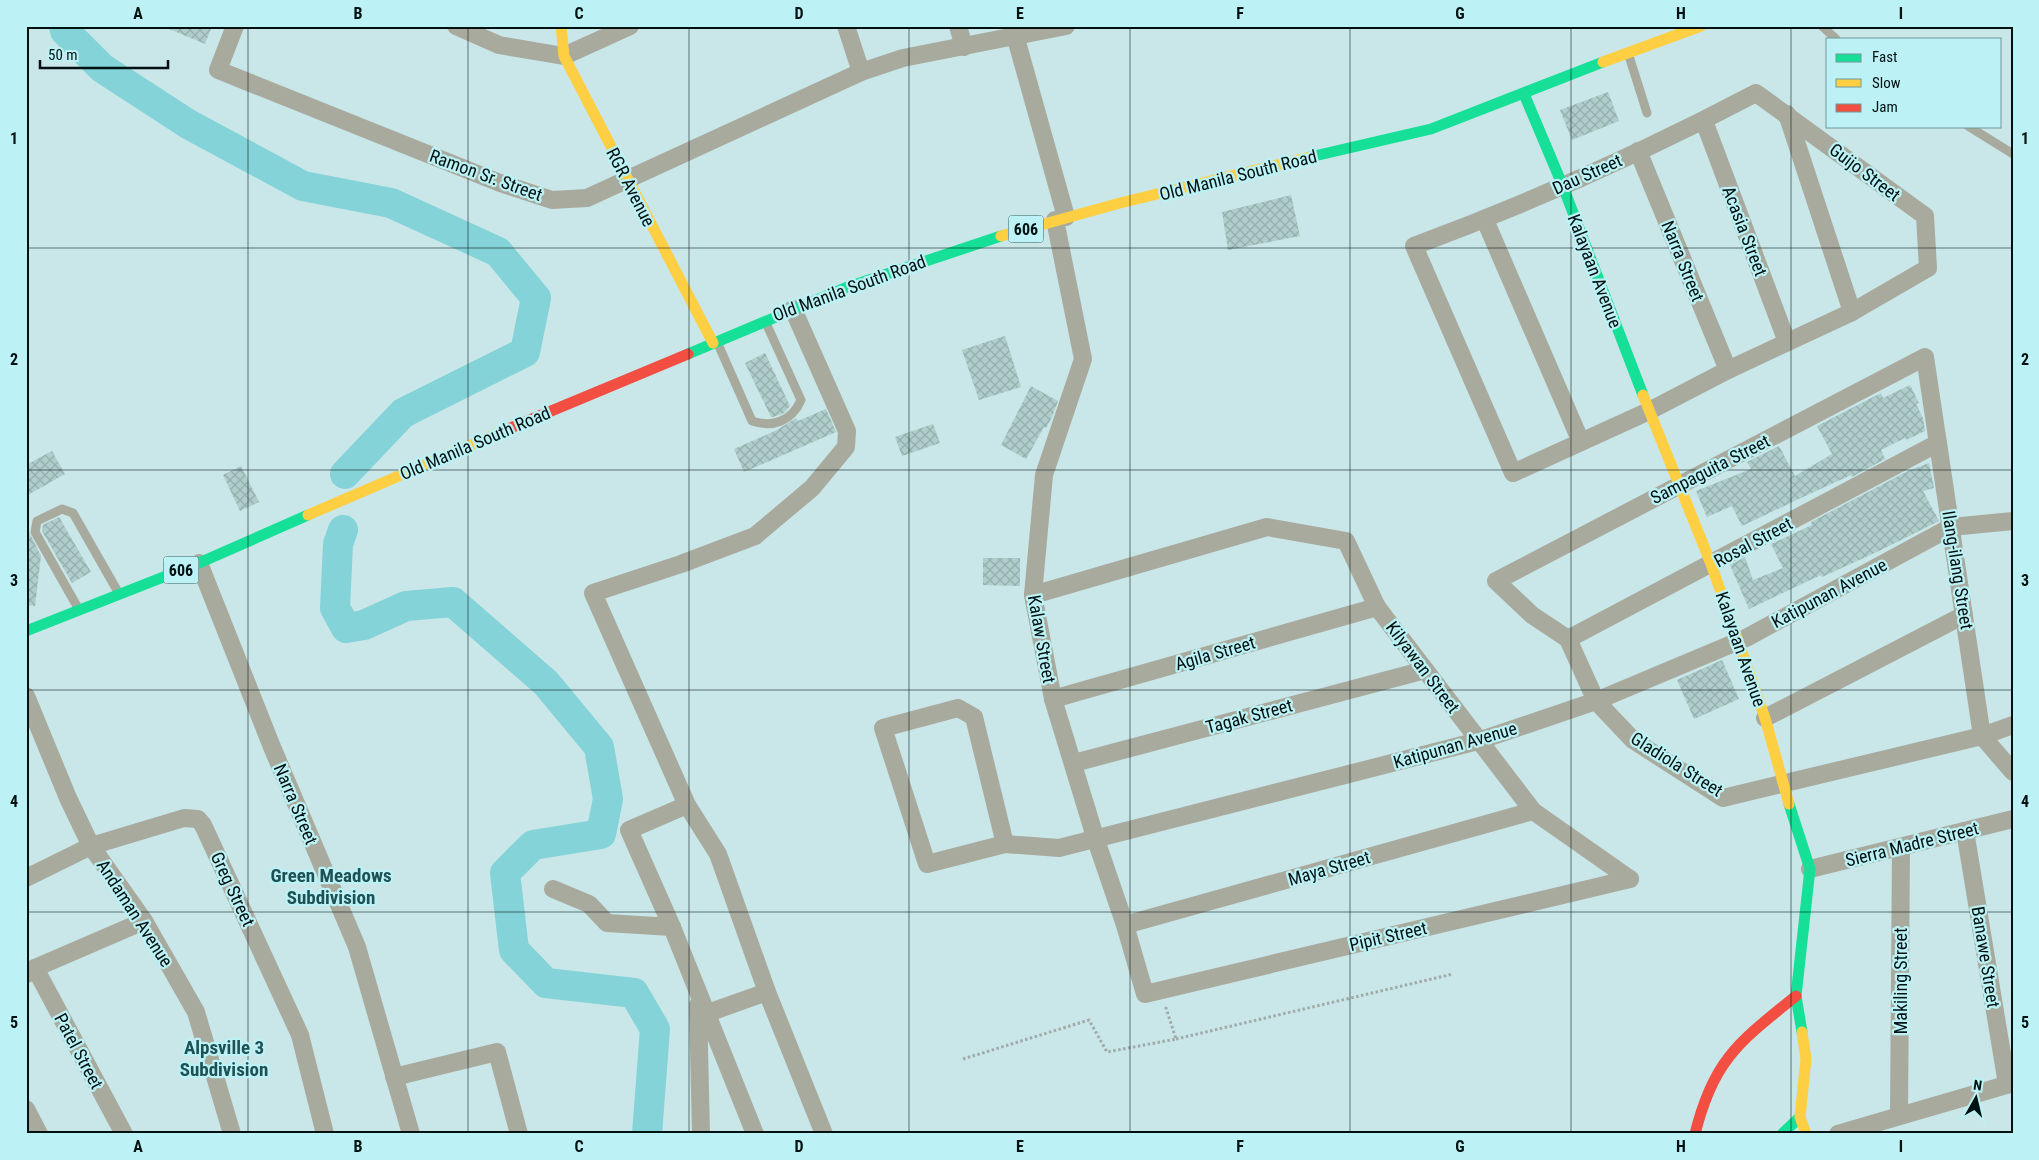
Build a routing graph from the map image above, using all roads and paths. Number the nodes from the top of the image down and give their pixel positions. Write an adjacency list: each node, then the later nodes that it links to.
1 (235, 26): 24 (street, Ramon Sr. Street)
2 (456, 26): 14 (street)
3 (561, 26): 14 (main road, RGR Avenue)
4 (630, 26): 14 (street)
5 (846, 26): 15 (street)
6 (958, 26): 12 (street)
7 (1701, 26): 13 (main road, Old Manila South Road / 606)
8 (1822, 26): 11 (lane)
9 (1058, 27): 10 (street, Ramon Sr. Street)
10 (1016, 35): 12 (street, Ramon Sr. Street); 26 (street, Kalaw Street)
11 (1835, 38)
12 (964, 47): 15 (street, Ramon Sr. Street)
13 (1627, 51): 17 (main road, Old Manila South Road / 606); 18 (lane)
14 (564, 56): 24 (main road, RGR Avenue)
15 (861, 72): 24 (street, Ramon Sr. Street)
16 (1756, 93): 19 (street, Guijo Street); 20 (street, Dau Street)
17 (1524, 94): 25 (main road, Kalayaan Avenue); 26 (main road, Old Manila South Road / 606)
18 (1647, 113)
19 (1787, 114): 29 (street); 29 (street, Guijo Street)
20 (1704, 121): 22 (street, Dau Street); 32 (street, Acasia Street)
21 (1971, 128): 23 (lane)
22 (1638, 151): 25 (street, Dau Street); 34 (street, Narra Street)
23 (2013, 154)
24 (627, 180): 31 (main road, RGR Avenue)
25 (1562, 184): 27 (street, Dau Street); 35 (main road, Kalayaan Avenue)
26 (1061, 219): 28 (main road, Old Manila South Road / 606); 44 (street, Kalaw Street)
27 (1484, 220): 36 (street); 36 (street, Dau Street)
28 (793, 309): 30 (main road, Old Manila South Road / 606); 62 (street)
29 (1852, 312): 32 (street)
30 (764, 320): 31 (main road, Old Manila South Road / 606); 31 (lane)
31 (715, 342): 41 (main road, Old Manila South Road / 606)
32 (1787, 342): 34 (street)
33 (1925, 358): 37 (street, Ilang-ilang Street); 38 (street, Sampaguita Street)
34 (1728, 370): 35 (street)
35 (1649, 411): 36 (street); 38 (main road, Kalayaan Avenue)
36 (1581, 442)
37 (1938, 443): 40 (street, Ilang-ilang Street); 42 (street, Rosal Street)
38 (1678, 485): 42 (main road, Kalayaan Avenue); 49 (street, Sampaguita Street)
39 (2013, 520): 40 (street)
40 (1951, 527): 47 (street, Ilang-ilang Street); 50 (street, Katipunan Avenue)
41 (199, 563): 43 (main road, Old Manila South Road / 606); 86 (street, Narra Street)
42 (1711, 564): 49 (street, Rosal Street); 50 (main road, Kalayaan Avenue)
43 (119, 595): 46 (main road, Old Manila South Road / 606); 46 (lane)
44 (1033, 595): 45 (street, Kilyawan Street); 53 (street, Kalaw Street)
45 (1377, 607): 51 (street, Kilyawan Street); 53 (street, Agila Street)
46 (79, 610): 48 (main road, Old Manila South Road / 606)
47 (1964, 615): 55 (street); 57 (street, Ilang-ilang Street)
48 (26, 631)
49 (1568, 639): 54 (street, Gladiola Street)
50 (1739, 642): 54 (street, Katipunan Avenue); 55 (main road, Kalayaan Avenue)
51 (1425, 670): 58 (street, Kilyawan Street); 59 (street, Tagak Street)
52 (26, 696): 68 (street, Andaman Avenue)
53 (1053, 699): 59 (street, Kalaw Street)
54 (1596, 701): 58 (street, Katipunan Avenue); 61 (street, Gladiola Street)
55 (1765, 718): 61 (main road, Kalayaan Avenue)
56 (2013, 725): 57 (street, Gladiola Street)
57 (1982, 736): 60 (street); 61 (street, Gladiola Street)
58 (1478, 740): 63 (street, Kilyawan Street); 66 (street, Katipunan Avenue)
59 (1074, 763): 66 (street, Kalaw Street)
60 (2013, 772)
61 (1782, 783): 70 (main road, Kalayaan Avenue)
62 (687, 805): 76 (street); 80 (street)
63 (1533, 811): 72 (street, Kilyawan Street); 75 (street, Maya Street)
64 (2013, 819): 65 (street, Sierra Madre Street)
65 (1965, 831): 69 (street, Sierra Madre Street); 87 (street, Banawe Street)
66 (1096, 840): 67 (street, Katipunan Avenue); 75 (street, Kalaw Street)
67 (1006, 844): 67 (street, Katipunan Avenue)
68 (91, 846): 71 (street, Greg Street); 74 (street, Andaman Avenue); 94 (street, Greg Street)
69 (1900, 847): 70 (street, Sierra Madre Street); 89 (street, Makiling Street)
70 (1810, 869): 82 (main road, Kalayaan Avenue)
71 (26, 878)
72 (1630, 878): 81 (street, Pipit Street)
73 (553, 889): 76 (street)
74 (144, 921): 77 (street); 93 (street, Andaman Avenue)
75 (1125, 925): 81 (street, Kalaw Street)
76 (672, 927): 79 (street)
77 (31, 971): 92 (street, Patel Street)
78 (1453, 974): 84 (path)
79 (698, 992): 83 (street); 97 (street)
80 (767, 992): 83 (street); 99 (street)
81 (1152, 992): 84 (path)
82 (1796, 996): 90 (main road, Kalayaan Avenue); 100 (main road)
83 (706, 1014): 98 (street)
84 (1176, 1038): 85 (path)
85 (963, 1059)
86 (394, 1077): 95 (street, Narra Street); 96 (street)
87 (2010, 1083): 89 (street)
88 (26, 1109): 91 (street)
89 (1899, 1116): 103 (street)
90 (1800, 1117): 101 (main road); 102 (main road, Kalayaan Avenue)
91 (39, 1134)
92 (124, 1134)
93 (232, 1134)
94 (325, 1134)
95 (411, 1134)
96 (518, 1134)
97 (701, 1134)
98 (755, 1134)
99 (824, 1134)
100 (1695, 1134)
101 (1782, 1134)
102 (1806, 1134)
103 (1838, 1134)

